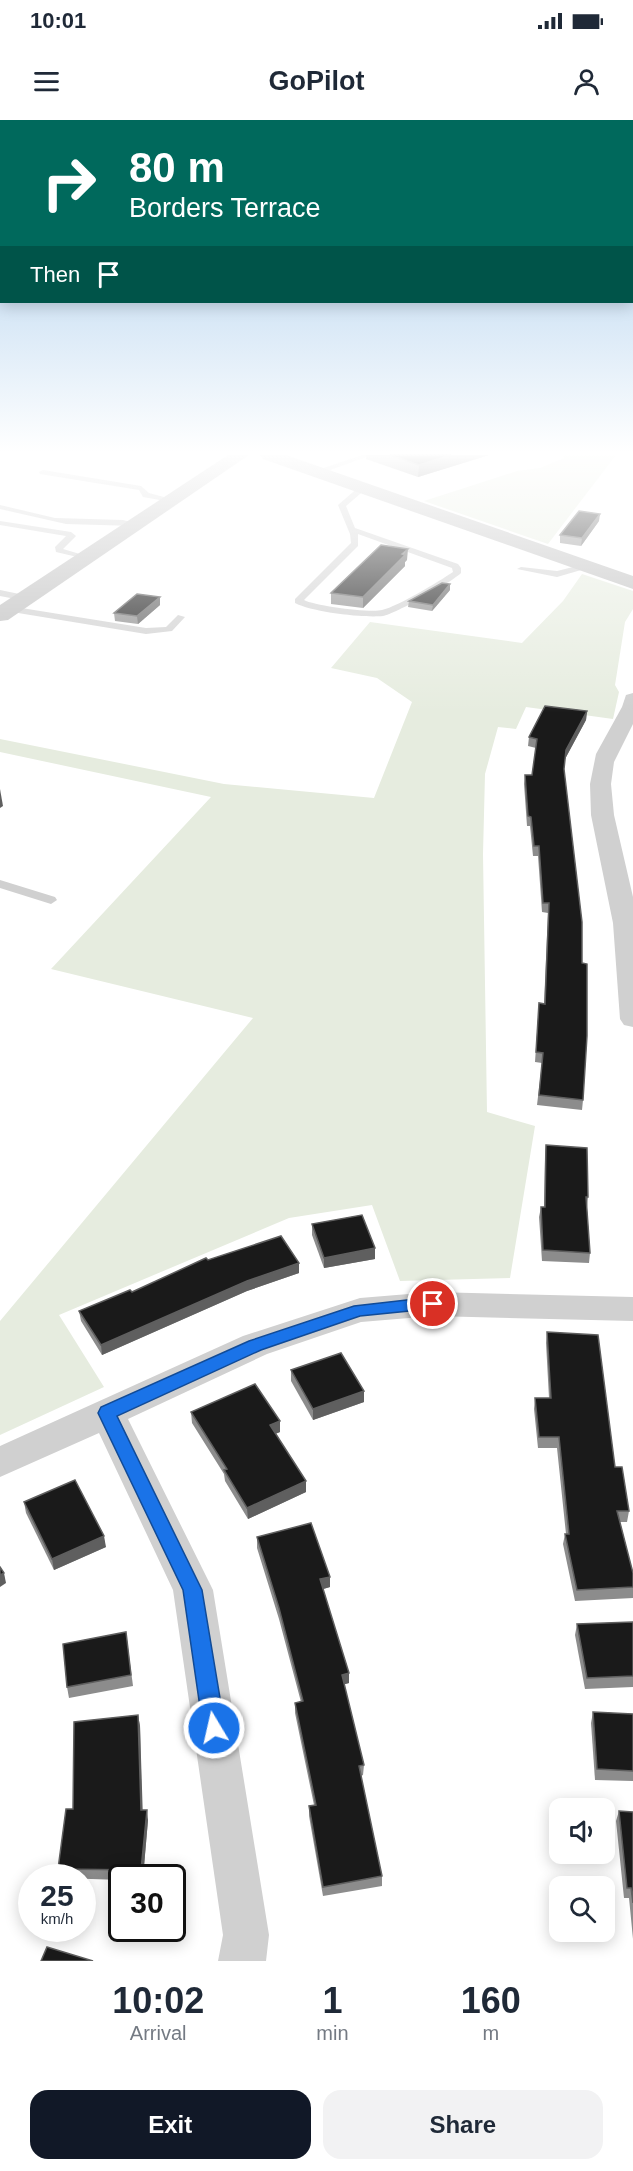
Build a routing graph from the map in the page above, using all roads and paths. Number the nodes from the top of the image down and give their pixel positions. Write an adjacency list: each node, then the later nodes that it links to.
1 (66, 541): 6 (lane)
2 (110, 541): 6 (street)
3 (355, 541): 4 (lane)
4 (388, 541)
5 (514, 541): 7 (street)
6 (86, 557): 10 (street)
7 (585, 566): 8 (lane); 9 (street)
8 (521, 569)
9 (633, 583)
10 (3, 606): 11 (lane)
11 (181, 617)
12 (633, 699): 13 (street)
13 (633, 707): 15 (street)
14 (0, 884): 16 (lane)
15 (627, 892): 17 (street)
16 (51, 900)
17 (633, 1019)
18 (633, 1309): 19 (street)
19 (107, 1413): 20 (street); 21 (street)
20 (0, 1461)
21 (242, 1961)

